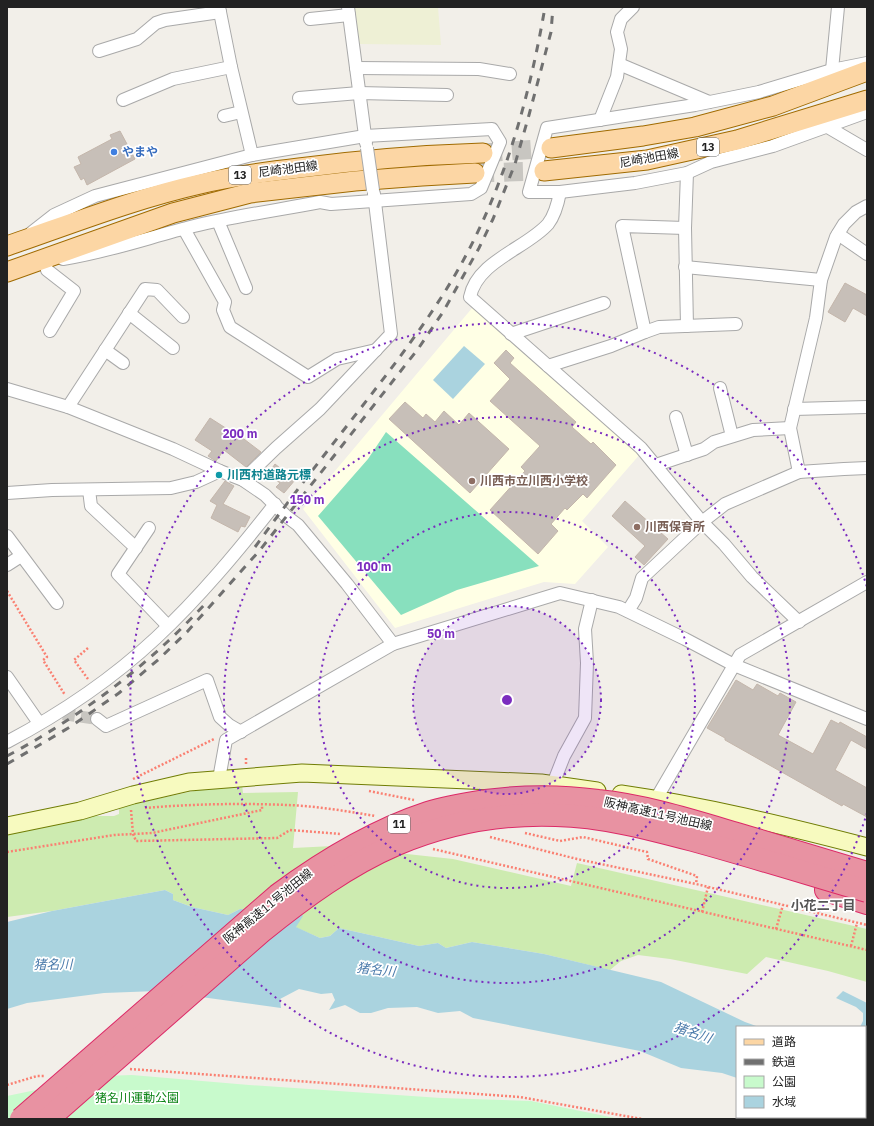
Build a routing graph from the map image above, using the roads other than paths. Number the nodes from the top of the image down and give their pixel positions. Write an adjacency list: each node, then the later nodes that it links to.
1 (633, 7): 8 (street)
2 (838, 7): 11 (street)
3 (220, 9): 6 (street); 9 (street)
4 (348, 11): 5 (street); 10 (street)
5 (310, 19)
6 (99, 51)
7 (867, 63): 11 (street)
8 (619, 64): 19 (street); 23 (street)
9 (231, 67): 17 (street); 20 (street)
10 (356, 68): 13 (street); 14 (street)
11 (832, 70): 19 (street)
12 (867, 72): 26 (main road, 尼崎池田線 / 13)
13 (510, 74)
14 (359, 93): 15 (street); 16 (street); 25 (street)
15 (447, 95)
16 (299, 98)
17 (123, 100)
18 (867, 100): 30 (main road, 尼崎池田線 / 13)
19 (709, 102): 23 (street)
20 (241, 112): 22 (street); 29 (street)
21 (867, 112): 24 (street)
22 (224, 116)
23 (600, 120): 33 (street)
24 (826, 126): 27 (street); 32 (street)
25 (365, 136): 29 (street); 34 (street, bridge); 34 (street)
26 (551, 148)
27 (867, 150)
28 (483, 153): 40 (main road, 尼崎池田線 / 13)
29 (252, 155): 40 (street)
30 (544, 171)
31 (475, 173): 42 (main road, 尼崎池田線 / 13)
32 (687, 173): 33 (street); 37 (street)
33 (560, 192): 54 (street)
34 (374, 196): 36 (street); 57 (street)
35 (867, 206): 39 (street)
36 (218, 221): 38 (street); 46 (street)
37 (685, 228): 43 (street); 53 (street)
38 (184, 229): 42 (street); 57 (street)
39 (838, 234): 41 (street); 45 (street)
40 (14, 243)
41 (867, 254)
42 (38, 263): 44 (main road, 尼崎池田線 / 13); 52 (street)
43 (686, 267): 45 (street); 51 (street)
44 (7, 272)
45 (821, 280): 64 (street)
46 (246, 288)
47 (604, 303): 54 (street)
48 (128, 314): 49 (street); 55 (street); 56 (street)
49 (183, 317)
50 (736, 324): 51 (street)
51 (687, 326): 53 (street)
52 (50, 331)
53 (645, 332): 59 (street)
54 (511, 334): 59 (street)
55 (173, 348)
56 (105, 350): 58 (street); 62 (street)
57 (376, 350): 73 (street)
58 (123, 363)
59 (548, 366): 69 (street)
60 (720, 388): 67 (street)
61 (7, 389): 62 (street)
62 (68, 407): 71 (street)
63 (867, 407): 64 (street)
64 (794, 409): 66 (street)
65 (676, 417): 68 (street)
66 (790, 428): 67 (street); 72 (street)
67 (732, 436): 68 (street)
68 (687, 455): 69 (street)
69 (656, 465): 77 (street)
70 (867, 468): 72 (street)
71 (220, 471): 73 (street); 74 (street)
72 (799, 472): 77 (street)
73 (243, 480): 76 (street)
74 (89, 490): 75 (street); 80 (street)
75 (7, 494)
76 (275, 504): 88 (street); 89 (street)
77 (702, 522): 86 (street); 87 (street)
78 (149, 528): 80 (street)
79 (7, 536): 81 (street)
80 (136, 548): 88 (street)
81 (21, 556): 82 (street); 85 (street)
82 (7, 565)
83 (867, 582): 87 (street)
84 (592, 600): 86 (street); 89 (street); 98 (street)
85 (57, 604)
86 (628, 611): 90 (street)
87 (799, 622): 90 (street)
88 (168, 626): 94 (street)
89 (393, 644): 95 (street)
90 (734, 666): 93 (street); 99 (street)
91 (7, 677): 94 (street)
92 (97, 719): 95 (street)
93 (867, 719)
94 (39, 723): 96 (street)
95 (241, 732): 97 (street)
96 (7, 742)
97 (219, 779): 98 (street); 100 (street)
98 (553, 784): 99 (street)
99 (656, 799): 103 (street)
100 (7, 826)
101 (641, 826): 106 (highway, 阪神高速11号池田線 / 11, bridge); 107 (highway, bridge); 109 (highway, 阪神高速11号池田線 / 11, bridge)
102 (722, 829): 104 (highway, bridge); 105 (highway, 阪神高速11号池田線 / 11, bridge); 108 (highway, 阪神高速11号池田線 / 11, bridge)
103 (867, 847)
104 (867, 862)
105 (867, 872)
106 (867, 891)
107 (867, 903)
108 (21, 1119)
109 (48, 1119)

